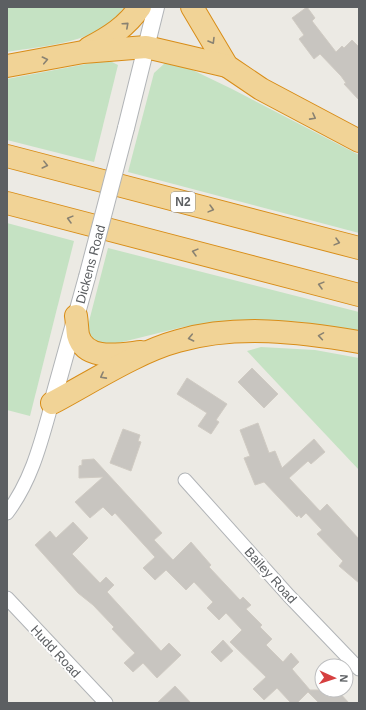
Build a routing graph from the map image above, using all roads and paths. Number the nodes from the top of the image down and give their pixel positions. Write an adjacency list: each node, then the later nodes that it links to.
1 (140, 7): 5 (highway, one-way to 1)
2 (156, 7): 4 (street, Dickens Road)
3 (192, 7): 7 (highway, one-way to 7)
4 (146, 47): 5 (highway); 7 (highway); 13 (street, Dickens Road, bridge)
5 (83, 52): 6 (highway, one-way to 5)
6 (7, 66)
7 (227, 66): 8 (highway, one-way to 8)
8 (359, 141)
9 (7, 156): 11 (highway, N2, one-way to 11)
10 (7, 203): 12 (highway, one-way to 10)
11 (359, 248)
12 (359, 295)
13 (76, 316): 15 (highway); 16 (street, Dickens Road)
14 (359, 342): 15 (highway, one-way to 15)
15 (150, 351): 16 (highway, one-way to 16)
16 (52, 403): 18 (street, Dickens Road)
17 (185, 480): 20 (street, Bailey Road)
18 (7, 514)
19 (7, 598): 21 (street, Hudd Road)
20 (359, 669)
21 (106, 703)

